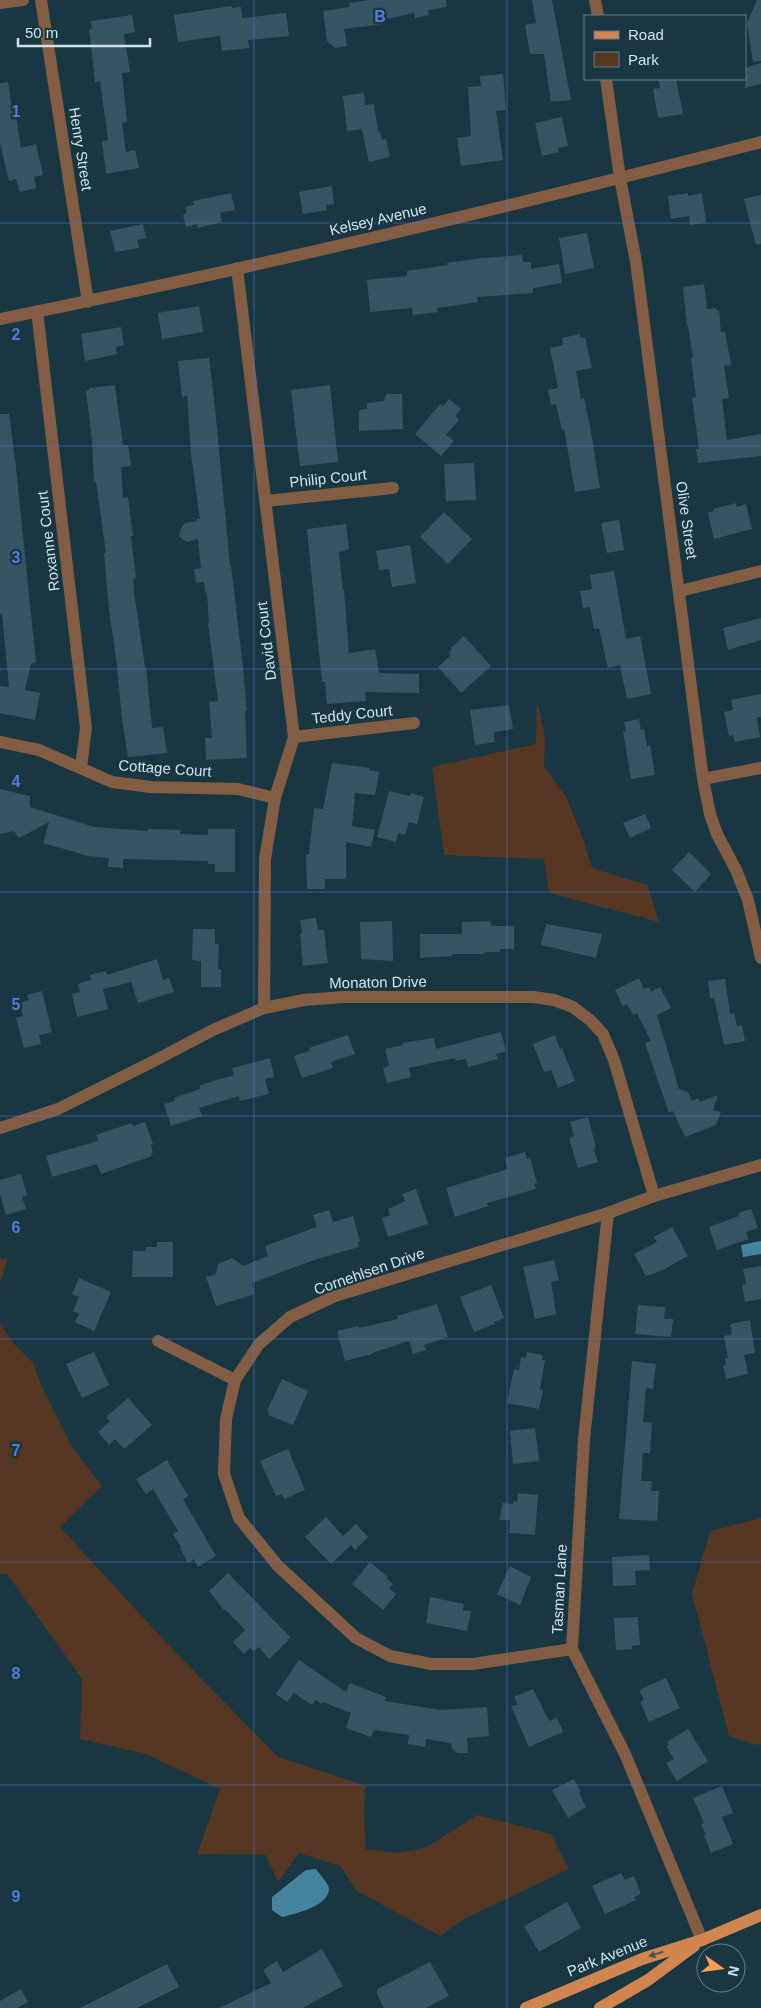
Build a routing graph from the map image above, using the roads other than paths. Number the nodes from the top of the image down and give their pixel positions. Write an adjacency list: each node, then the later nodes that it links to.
1 (24, 0): 4 (street)
2 (41, 0): 10 (street, Henry Street)
3 (595, 0): 5 (street)
4 (0, 3)
5 (598, 15)
6 (606, 80): 8 (street, Olive Street)
7 (761, 142): 8 (street, Kelsey Avenue)
8 (620, 178): 9 (street, Kelsey Avenue); 16 (street, Olive Street)
9 (237, 268): 10 (street, Kelsey Avenue); 14 (street, David Court)
10 (88, 302): 11 (street, Kelsey Avenue)
11 (37, 312): 12 (street, Kelsey Avenue); 20 (street, Roxanne Court)
12 (0, 319)
13 (393, 488): 14 (street, Philip Court)
14 (265, 501): 18 (street, David Court)
15 (761, 571): 16 (street)
16 (680, 591): 22 (street, Olive Street)
17 (414, 723): 18 (street, Teddy Court)
18 (294, 737): 23 (street, David Court)
19 (0, 742): 20 (street, Cottage Court)
20 (81, 768): 23 (street, Cottage Court)
21 (761, 768): 22 (street)
22 (704, 779): 24 (street, Olive Street)
23 (275, 798): 25 (street, David Court)
24 (761, 958)
25 (264, 1008): 26 (street, Monaton Drive); 28 (street, Monaton Drive)
26 (0, 1128)
27 (761, 1165): 28 (street, Cornehlsen Drive)
28 (654, 1196): 29 (street, Cornehlsen Drive)
29 (608, 1213): 31 (street, Cornehlsen Drive); 32 (street, Tasman Lane)
30 (158, 1341): 31 (street)
31 (235, 1380): 32 (street, Cornehlsen Drive)
32 (572, 1649): 34 (street, Tasman Lane)
33 (761, 1915): 34 (main road, Park Avenue)
34 (702, 1940): 35 (main road, Park Avenue, one-way to 35); 36 (main road, Park Avenue)
35 (526, 2008)
36 (600, 2008)

